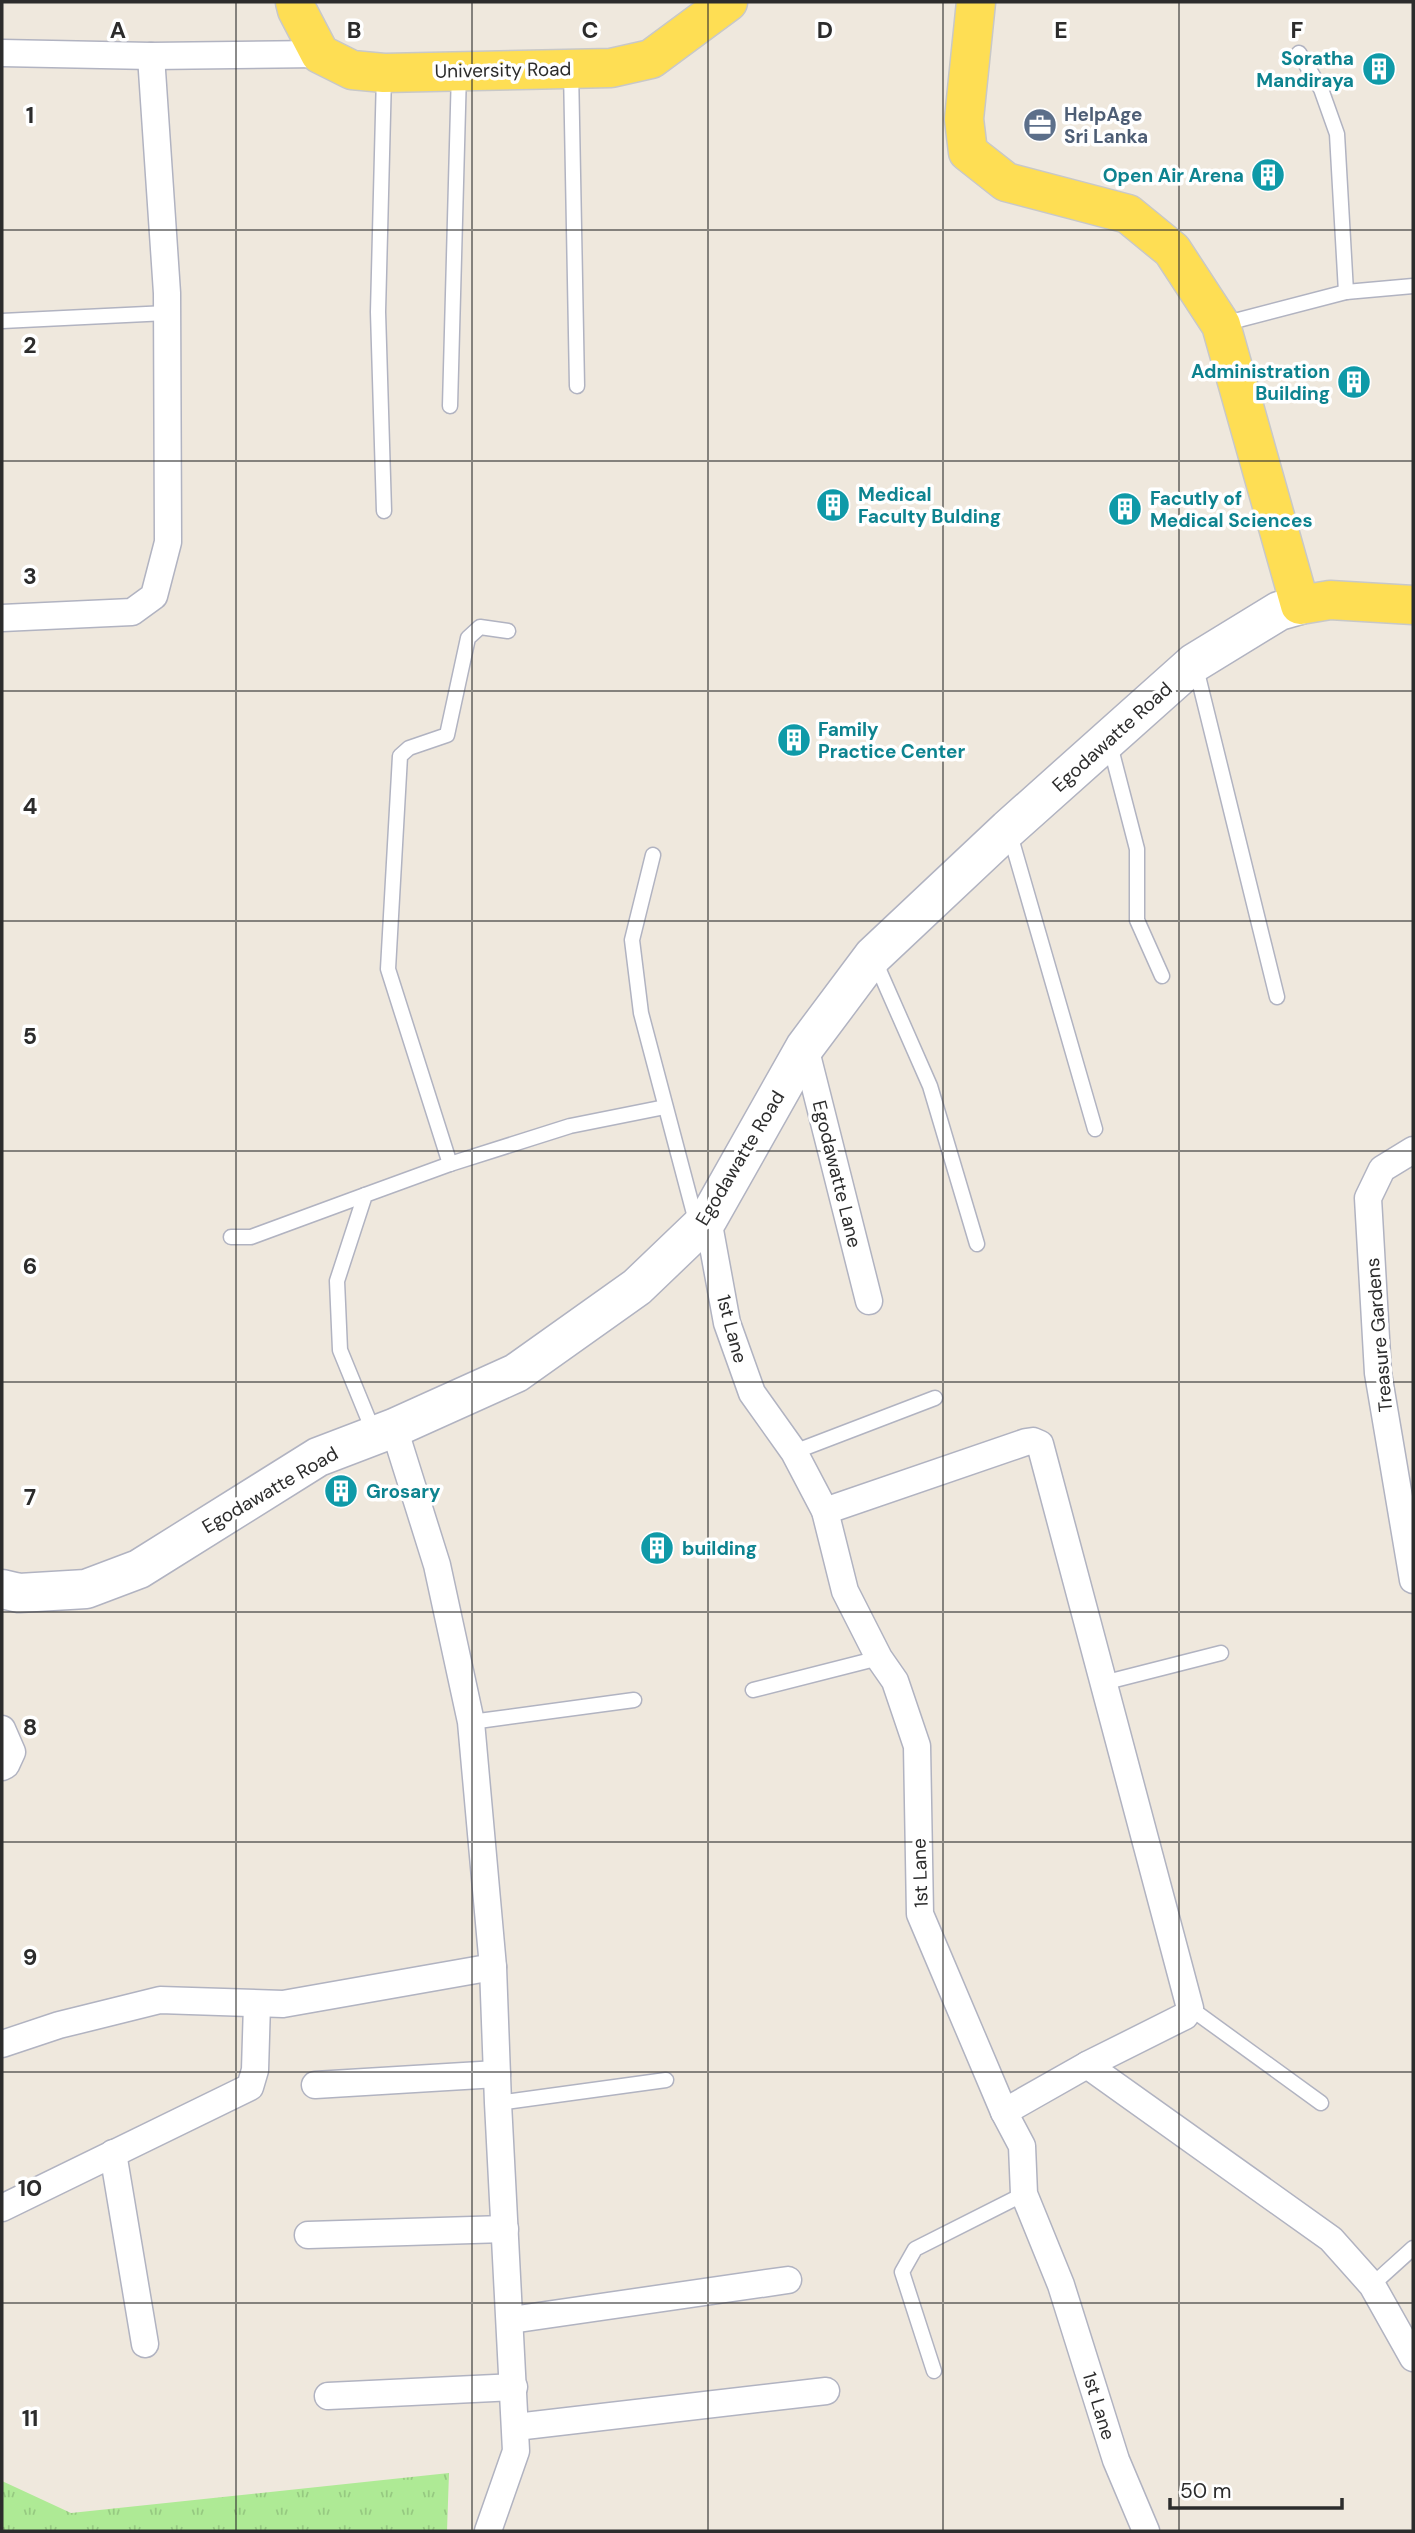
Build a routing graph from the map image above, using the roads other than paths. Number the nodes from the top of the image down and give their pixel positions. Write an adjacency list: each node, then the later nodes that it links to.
1 (296, 2): 6 (main road)
2 (728, 2): 8 (main road, University Road)
3 (976, 2): 15 (main road)
4 (2, 53): 7 (street)
5 (1299, 53): 12 (lane)
6 (320, 54): 7 (street); 10 (main road, University Road)
7 (151, 55): 13 (street)
8 (571, 69): 9 (main road, University Road); 16 (lane)
9 (459, 70): 10 (main road, University Road); 17 (lane)
10 (384, 73): 18 (lane)
11 (1413, 286): 12 (lane)
12 (1346, 292): 15 (lane)
13 (167, 313): 14 (lane); 21 (street)
14 (2, 321)
15 (1221, 325): 19 (main road)
16 (577, 386)
17 (450, 405)
18 (384, 511)
19 (1300, 605): 20 (main road); 23 (street, Egodawatte Road)
20 (1413, 605)
21 (2, 618)
22 (508, 631): 34 (lane)
23 (1195, 663): 24 (street, Egodawatte Road); 29 (lane)
24 (1108, 740): 25 (street, Egodawatte Road); 28 (lane)
25 (1008, 829): 27 (street, Egodawatte Road); 32 (lane)
26 (653, 855): 31 (lane)
27 (873, 956): 30 (street, Egodawatte Road); 38 (lane)
28 (1162, 976)
29 (1277, 997)
30 (805, 1047): 36 (street, Egodawatte Road); 39 (street, Egodawatte Lane)
31 (665, 1107): 34 (lane); 36 (lane)
32 (1094, 1129)
33 (1413, 1150): 44 (street, Treasure Gardens)
34 (450, 1164): 35 (lane)
35 (365, 1195): 37 (lane); 41 (lane)
36 (703, 1224): 41 (street, Egodawatte Road); 42 (street, 1st Lane)
37 (231, 1237)
38 (978, 1244)
39 (869, 1301)
40 (935, 1398): 42 (lane)
41 (385, 1431): 45 (street, Egodawatte Road); 51 (street)
42 (794, 1452): 43 (street, 1st Lane)
43 (825, 1511): 47 (street, 1st Lane); 48 (street)
44 (1413, 1580)
45 (2, 1589)
46 (1221, 1653): 48 (lane)
47 (879, 1658): 49 (lane); 64 (street, 1st Lane)
48 (1103, 1683): 56 (street)
49 (753, 1690)
50 (634, 1700): 51 (lane)
51 (471, 1722): 54 (street)
52 (2, 1729): 53 (street)
53 (2, 1767)
54 (494, 1967): 55 (street); 59 (street)
55 (257, 2004): 57 (street); 65 (street)
56 (1190, 2008): 58 (street); 63 (lane)
57 (2, 2044)
58 (1087, 2065): 64 (street); 72 (street)
59 (497, 2074): 61 (street); 62 (street)
60 (666, 2080): 62 (lane)
61 (315, 2085)
62 (498, 2103): 68 (street)
63 (1321, 2103)
64 (1004, 2112): 66 (street, 1st Lane)
65 (113, 2153): 67 (street); 74 (street)
66 (1024, 2194): 76 (lane); 82 (street, 1st Lane)
67 (2, 2208)
68 (505, 2229): 69 (street); 73 (street)
69 (308, 2235)
70 (1413, 2248): 72 (lane)
71 (788, 2280): 73 (street)
72 (1372, 2285): 75 (street)
73 (511, 2320): 77 (street)
74 (145, 2344)
75 (1413, 2358)
76 (934, 2371)
77 (514, 2388): 79 (street); 80 (street)
78 (825, 2391): 80 (street)
79 (328, 2396)
80 (516, 2427): 81 (street)
81 (488, 2531)
82 (1146, 2531)

